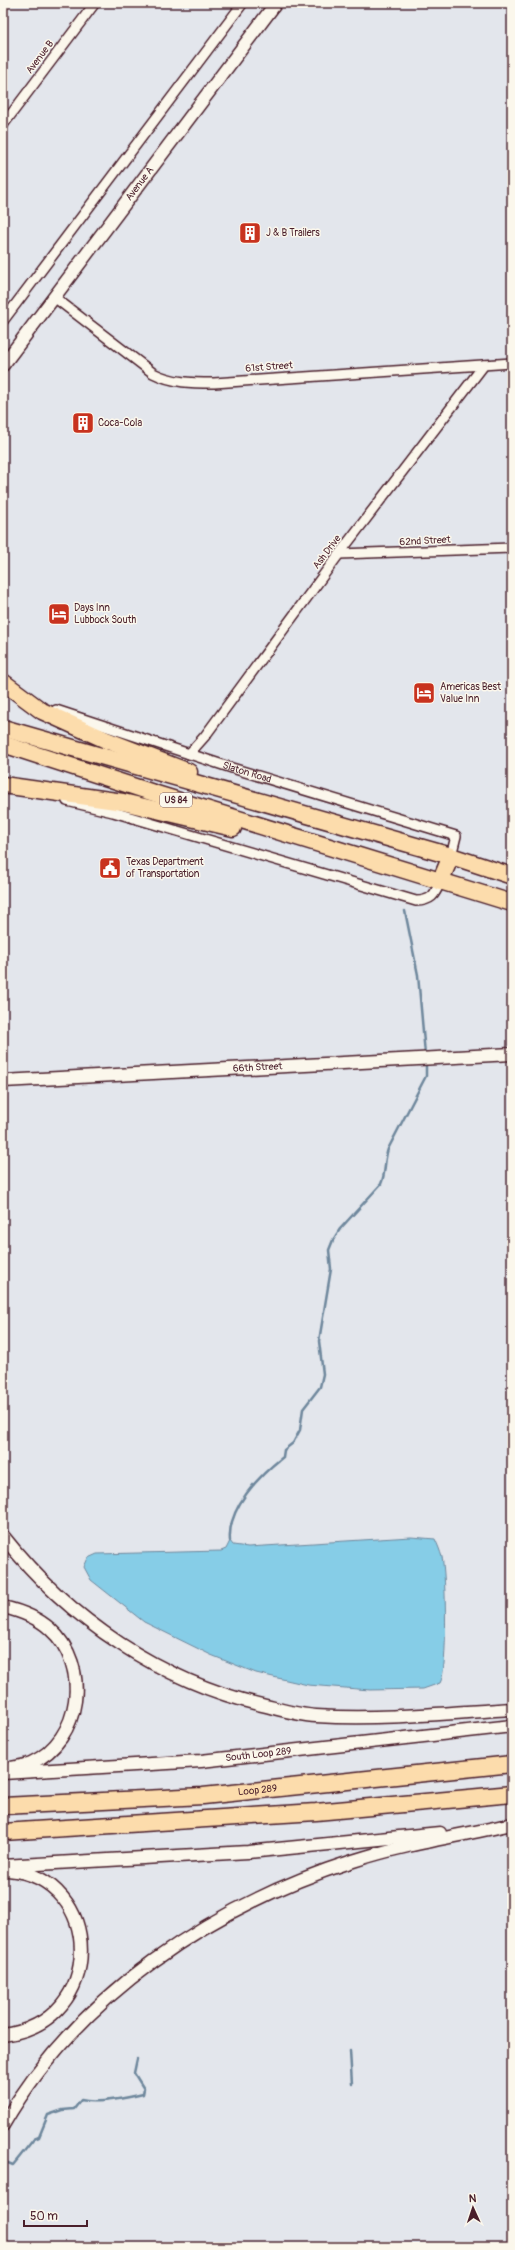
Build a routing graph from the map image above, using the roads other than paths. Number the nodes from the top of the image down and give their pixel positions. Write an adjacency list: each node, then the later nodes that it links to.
1 (95, 3): 4 (street, Avenue B)
2 (243, 3): 6 (street)
3 (276, 3): 5 (main road, Avenue A)
4 (3, 125)
5 (54, 297): 8 (main road, Avenue A); 9 (street, 61st Street)
6 (3, 321)
7 (512, 363): 9 (street, 61st Street)
8 (3, 365)
9 (484, 365): 11 (street, Ash Drive)
10 (512, 548): 11 (street, 62nd Street)
11 (339, 554): 16 (street, Ash Drive)
12 (3, 682): 13 (highway)
13 (21, 695): 16 (street, Slaton Road); 18 (highway)
14 (3, 728): 18 (highway, US 84)
15 (3, 744): 19 (highway, US 84)
16 (188, 754): 20 (street, Slaton Road)
17 (3, 785): 19 (highway); 22 (street)
18 (257, 800): 20 (highway, US 84)
19 (349, 854): 22 (highway, US 84)
20 (451, 856): 21 (highway, US 84); 22 (highway)
21 (512, 876)
22 (440, 882): 23 (highway, US 84)
23 (512, 904)
24 (512, 1054): 25 (main road, 66th Street)
25 (3, 1081)
26 (3, 1536): 28 (main road)
27 (3, 1607): 31 (main road)
28 (512, 1710)
29 (512, 1726): 32 (main road, South Loop 289)
30 (512, 1764): 34 (highway, Loop 289)
31 (3, 1770)
32 (3, 1773)
33 (512, 1794): 36 (highway)
34 (3, 1806)
35 (512, 1823): 37 (main road); 40 (main road)
36 (3, 1832)
37 (3, 1866)
38 (3, 1870): 39 (main road)
39 (3, 2035)
40 (3, 2125)

